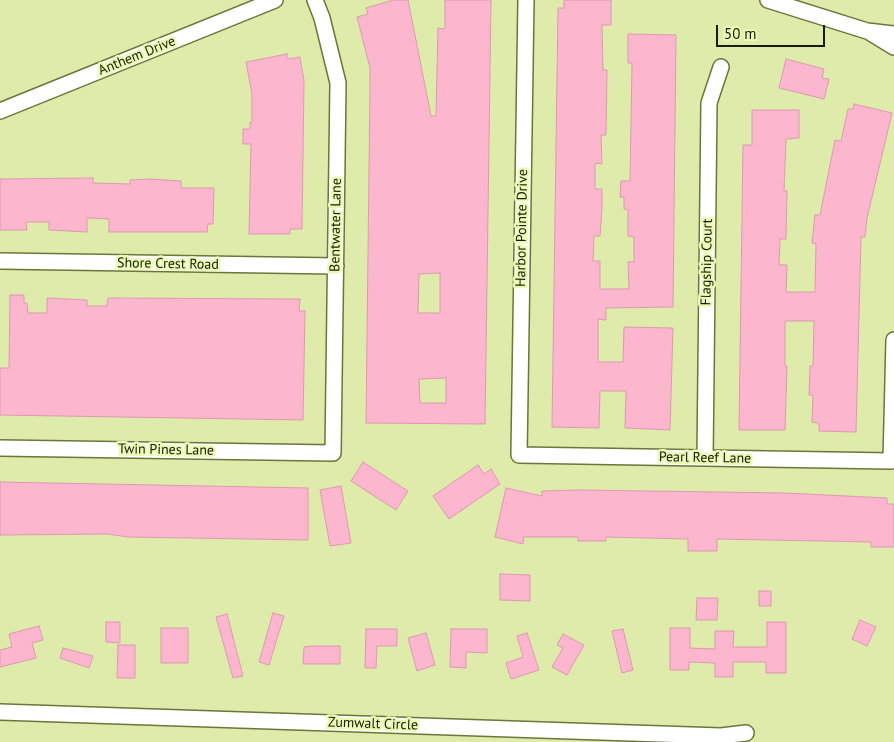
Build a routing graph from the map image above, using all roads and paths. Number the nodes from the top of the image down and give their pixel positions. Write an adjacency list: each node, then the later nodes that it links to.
1 (275, 0): 9 (street, Anthem Drive)
2 (315, 0): 11 (street, Bentwater Lane)
3 (526, 0): 15 (street, Harbor Pointe Drive)
4 (768, 0): 5 (street)
5 (867, 31): 6 (street); 7 (street)
6 (894, 34)
7 (894, 47)
8 (721, 68): 16 (street, Flagship Court)
9 (0, 111)
10 (0, 262): 11 (street, Shore Crest Road)
11 (336, 266): 14 (street, Bentwater Lane)
12 (894, 340): 16 (street, Pearl Reef Lane)
13 (0, 448): 14 (street, Twin Pines Lane)
14 (333, 452)
15 (519, 455): 16 (street, Pearl Reef Lane)
16 (705, 458)
17 (0, 712): 19 (street, Zumwalt Circle)
18 (746, 733): 19 (street, Zumwalt Circle)
19 (549, 736)

